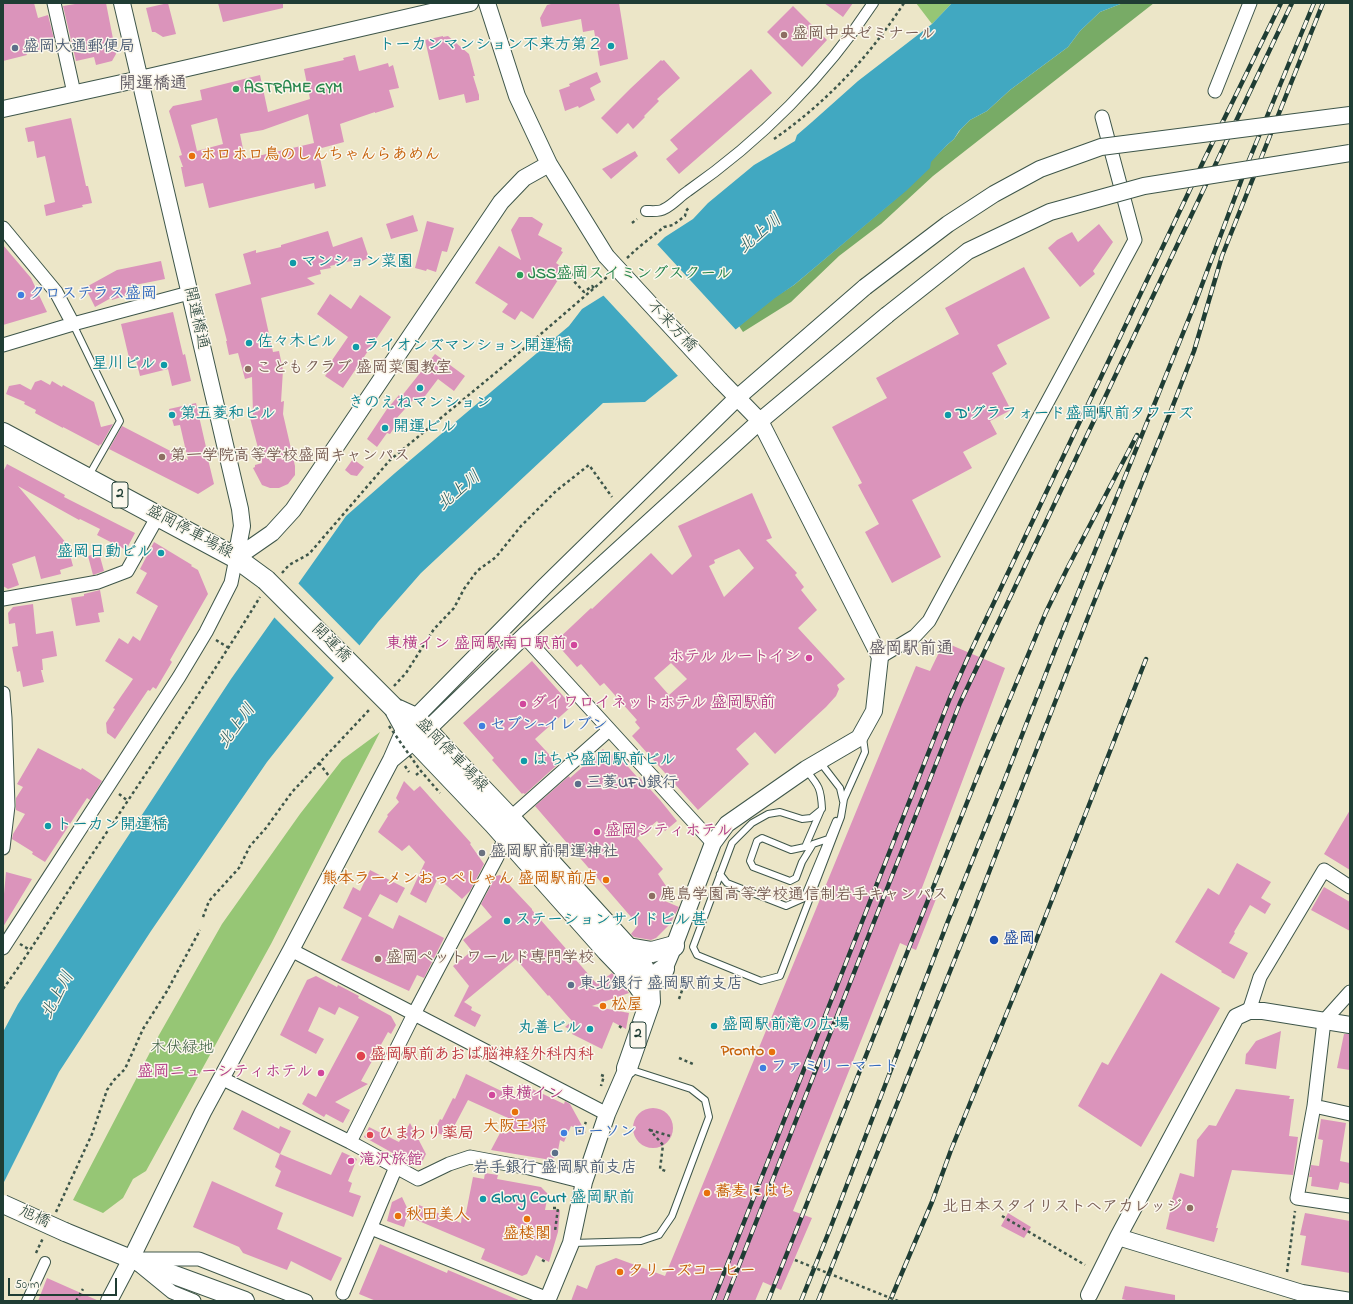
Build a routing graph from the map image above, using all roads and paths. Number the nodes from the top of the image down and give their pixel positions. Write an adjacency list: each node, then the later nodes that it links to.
1 (54, 3): 9 (street)
2 (122, 3): 7 (street, 開運橋通)
3 (470, 3): 7 (street)
4 (487, 3): 14 (street, 不来方橋)
5 (873, 3): 16 (street)
6 (1250, 3): 8 (street)
7 (140, 79): 9 (street); 22 (street, 開運橋通)
8 (1215, 91)
9 (74, 93): 10 (street)
10 (3, 109)
11 (1350, 115): 25 (street, bridge)
12 (1102, 117): 35 (street)
13 (1350, 153): 26 (street, bridge)
14 (549, 164): 25 (street, 不来方橋, bridge); 31 (street)
15 (692, 204): 18 (path)
16 (646, 211)
17 (3, 228): 23 (street)
18 (622, 262)
19 (584, 265): 21 (path)
20 (611, 273): 21 (path)
21 (595, 289): 32 (path)
22 (190, 293): 23 (street); 31 (street, 開運橋通)
23 (73, 324): 24 (street); 28 (lane)
24 (3, 345)
25 (737, 398): 26 (street, 不来方橋); 40 (street)
26 (760, 421): 34 (street); 35 (street, 不来方橋)
27 (3, 433): 28 (main road, 盛岡停車場線 / 2)
28 (88, 478): 30 (main road, 盛岡停車場線 / 2)
29 (612, 496): 36 (path)
30 (158, 516): 31 (main road, 盛岡停車場線 / 2); 33 (street)
31 (236, 558): 32 (main road, 盛岡停車場線 / 2); 59 (street)
32 (269, 584): 40 (main road, 開運橋 / 2, bridge); 64 (path)
33 (3, 599)
34 (524, 636): 40 (street); 41 (street)
35 (880, 658): 42 (street)
36 (404, 677)
37 (3, 693): 38 (street)
38 (4, 719): 53 (street)
39 (360, 720): 43 (path)
40 (408, 725): 46 (path, bridge); 49 (main road, 盛岡停車場線 / 2); 50 (main road, 盛岡停車場線 / 2); 61 (street)
41 (609, 730): 49 (street); 52 (street)
42 (863, 732): 44 (street); 47 (lane)
43 (319, 763): 45 (path); 56 (path)
44 (813, 766): 47 (lane); 48 (lane); 52 (street)
45 (329, 776)
46 (440, 793)
47 (844, 800): 51 (lane); 54 (lane)
48 (822, 809): 51 (lane); 54 (lane)
49 (510, 818): 60 (main road, 盛岡停車場線 / 2)
50 (505, 837): 62 (main road, 盛岡停車場線 / 2); 69 (street)
51 (828, 839): 54 (lane)
52 (713, 843): 58 (street)
53 (3, 848)
54 (720, 874)
55 (1350, 887): 68 (street)
56 (203, 917)
57 (200, 930): 94 (path)
58 (674, 946): 60 (main road); 62 (street)
59 (3, 948)
60 (628, 948): 62 (main road, 盛岡停車場線 / 2)
61 (291, 950): 69 (street); 78 (street)
62 (649, 976): 67 (main road, 盛岡停車場線 / 2); 67 (street)
63 (685, 982): 66 (path)
64 (3, 989)
65 (1350, 992): 70 (street)
66 (679, 999)
67 (650, 1002): 76 (main road, 2)
68 (1249, 1011): 70 (street); 99 (street)
69 (414, 1014): 81 (street); 86 (street)
70 (1324, 1021): 72 (street); 80 (street)
71 (618, 1026): 73 (path)
72 (1350, 1026)
73 (623, 1027)
74 (679, 1058): 75 (path)
75 (693, 1064)
76 (627, 1068): 81 (street); 100 (lane)
77 (601, 1075): 79 (path)
78 (221, 1078): 86 (street); 102 (street)
79 (601, 1086)
80 (1314, 1106): 82 (street); 90 (street)
81 (606, 1114): 89 (street)
82 (1350, 1114)
83 (586, 1122): 84 (path)
84 (578, 1131)
85 (670, 1136): 88 (path)
86 (350, 1142): 87 (street)
87 (396, 1167): 89 (street); 96 (street)
88 (668, 1172)
89 (584, 1182): 100 (street)
90 (1297, 1198): 92 (street); 108 (path)
91 (3, 1204): 102 (main road, 旭橋, bridge)
92 (1350, 1206)
93 (554, 1208): 97 (path)
94 (54, 1216)
95 (1002, 1216): 107 (path)
96 (371, 1228): 110 (street); 113 (street)
97 (555, 1231)
98 (44, 1237): 101 (path)
99 (1118, 1237): 111 (street); 112 (street)
100 (571, 1243): 113 (street)
101 (37, 1251)
102 (131, 1259): 116 (street); 117 (street); 118 (main road, 旭橋); 119 (street)
103 (542, 1260): 105 (path)
104 (795, 1260): 120 (path, bridge)
105 (547, 1261)
106 (45, 1262): 114 (street)
107 (1085, 1265)
108 (1287, 1272)
109 (83, 1289): 115 (path)
110 (344, 1293)
111 (1089, 1295)
112 (1301, 1297): 121 (street)
113 (548, 1300)
114 (27, 1301)
115 (76, 1301)
116 (109, 1301)
117 (194, 1301)
118 (245, 1301)
119 (306, 1301)
120 (898, 1301)
121 (1350, 1301)

